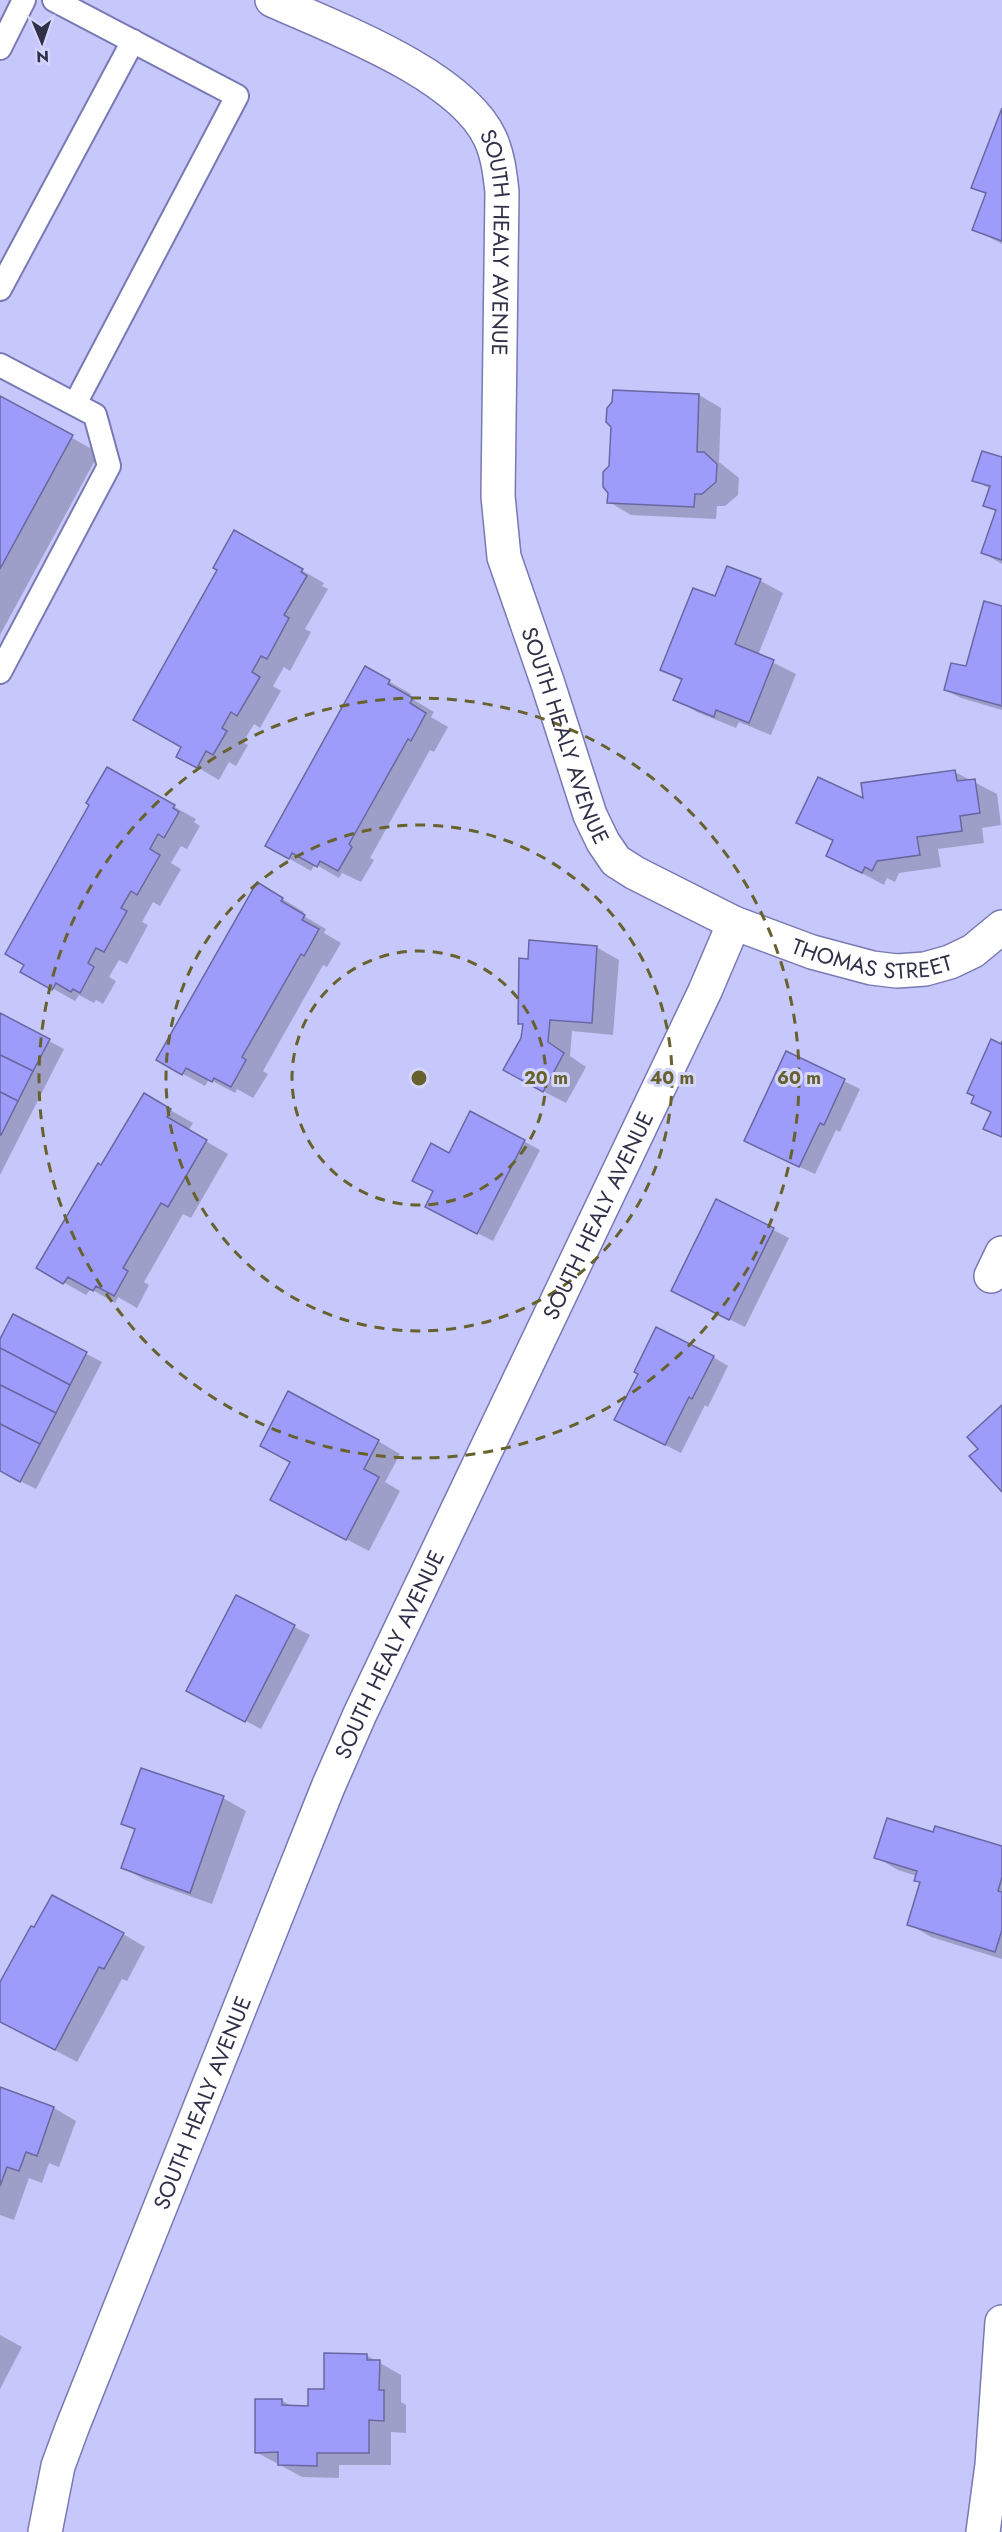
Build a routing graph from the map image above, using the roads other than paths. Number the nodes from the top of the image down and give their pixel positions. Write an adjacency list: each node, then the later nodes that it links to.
1 (24, 0): 5 (lane)
2 (54, 0): 4 (lane)
3 (272, 0): 10 (street, SOUTH HEALY AVENUE)
4 (133, 41): 6 (lane); 8 (lane)
5 (0, 48)
6 (0, 289)
7 (0, 365): 8 (lane)
8 (75, 404): 9 (lane)
9 (0, 672)
10 (735, 922): 11 (street, THOMAS STREET); 13 (street, SOUTH HEALY AVENUE)
11 (1002, 927)
12 (1002, 2322): 14 (street)
13 (45, 2532)
14 (983, 2532)

